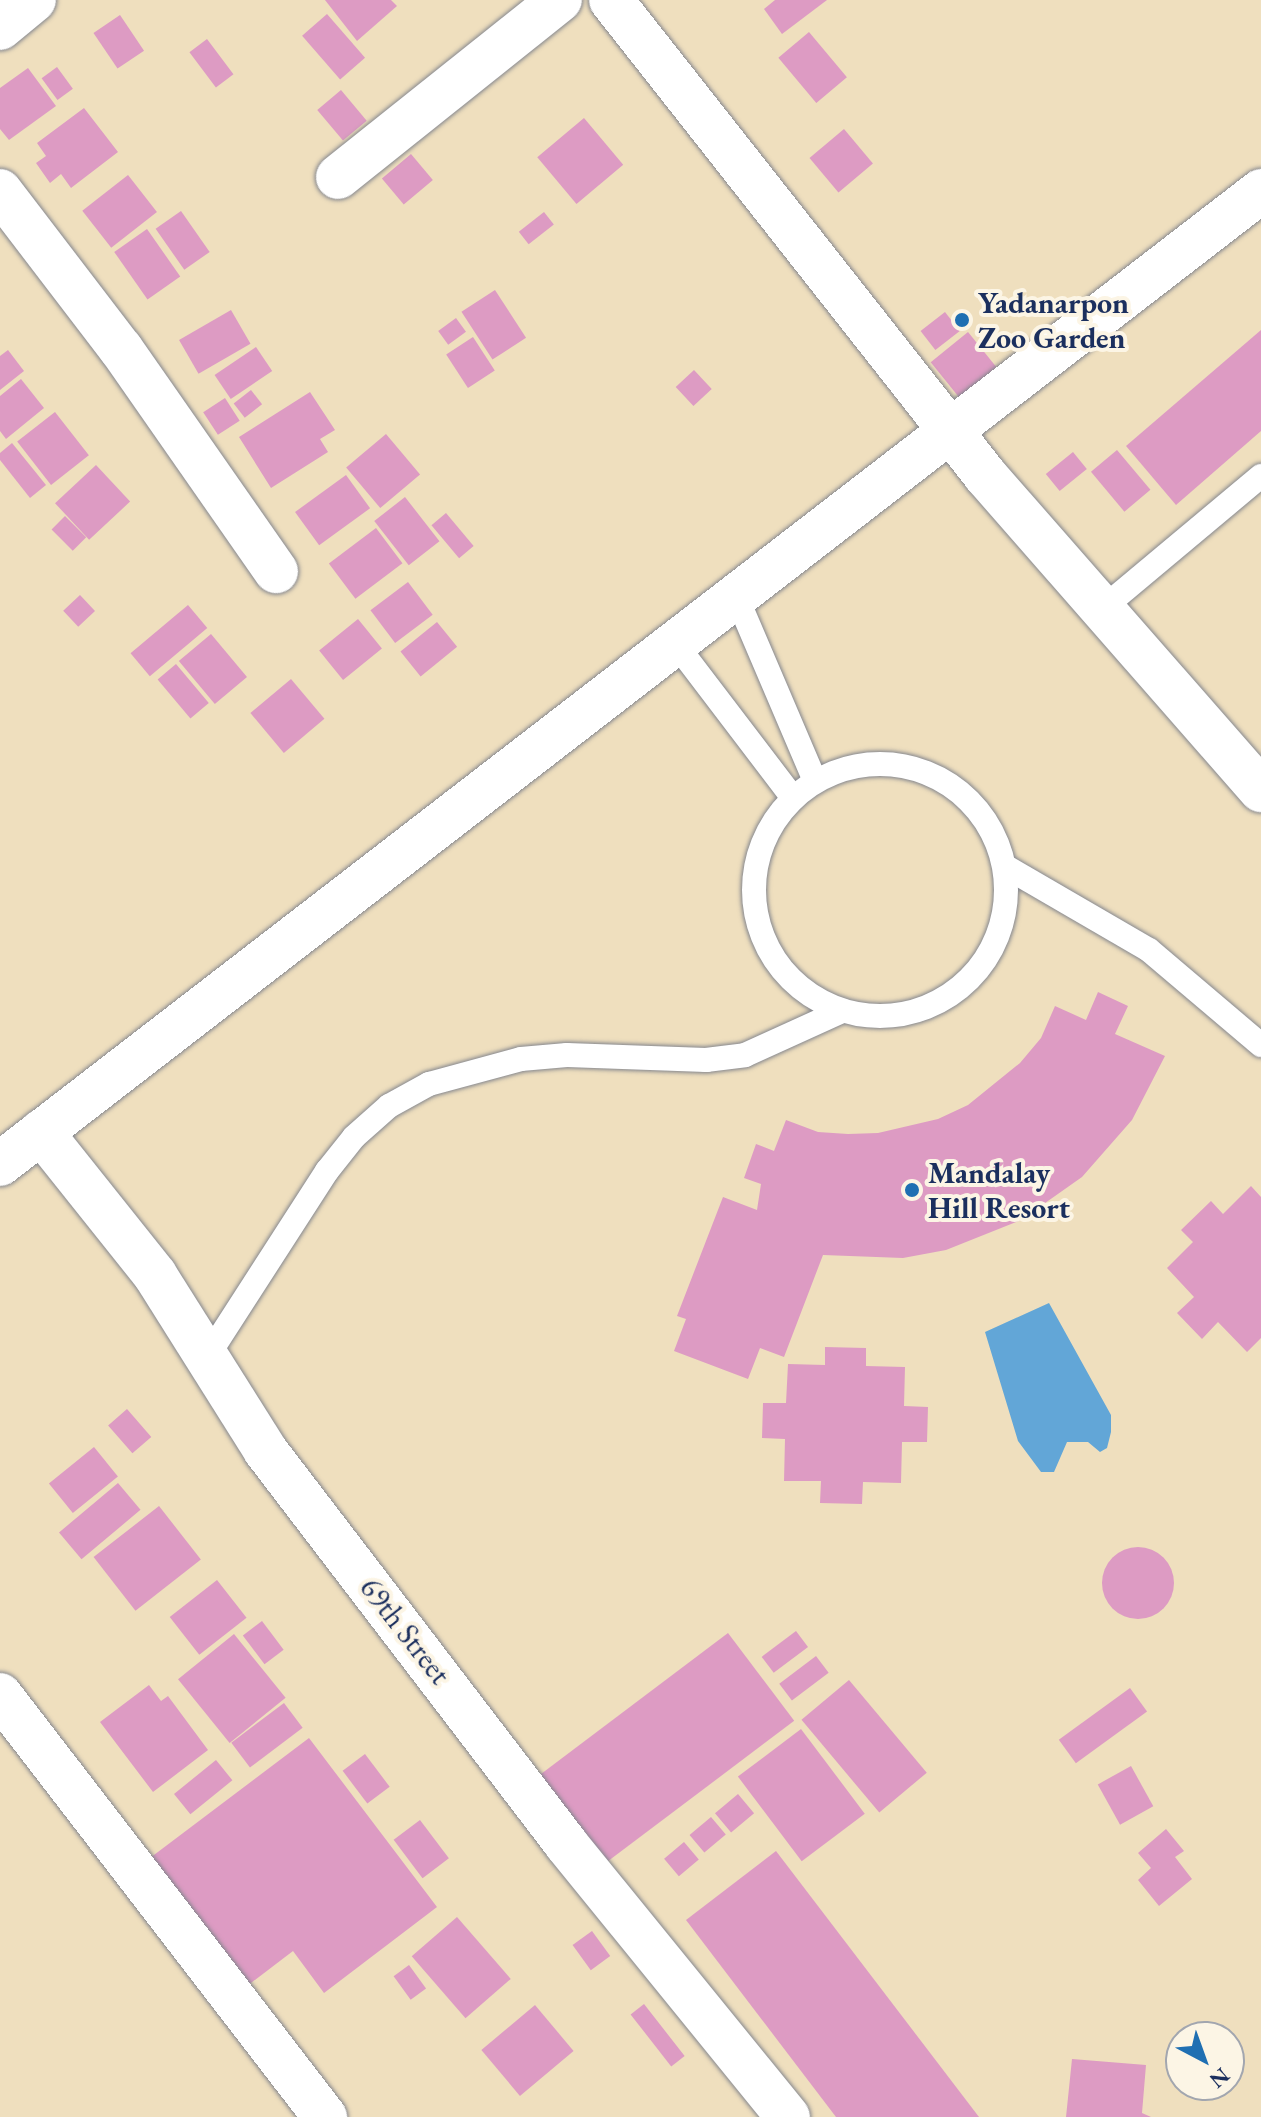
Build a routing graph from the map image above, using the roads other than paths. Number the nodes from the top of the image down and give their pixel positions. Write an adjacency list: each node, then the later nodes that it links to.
1 (34, 0): 4 (street)
2 (560, 0): 5 (street)
3 (611, 0): 8 (street)
4 (0, 28)
5 (338, 177)
6 (0, 191): 10 (street)
7 (1261, 191): 8 (street)
8 (952, 434): 11 (street); 12 (street)
9 (1261, 476): 12 (lane)
10 (276, 571)
11 (737, 598): 13 (street); 14 (lane)
12 (1103, 608): 15 (street)
13 (675, 643): 16 (lane); 20 (street)
14 (815, 781): 16 (lane); 17 (lane)
15 (1261, 790)
16 (793, 798): 18 (lane)
17 (1006, 867): 18 (lane); 19 (lane)
18 (842, 1011): 22 (lane)
19 (1261, 1045)
20 (41, 1132): 21 (street); 22 (street, 69th Street)
21 (0, 1164)
22 (209, 1354): 25 (street, 69th Street)
23 (0, 1695): 24 (street)
24 (325, 2117)
25 (788, 2117)

